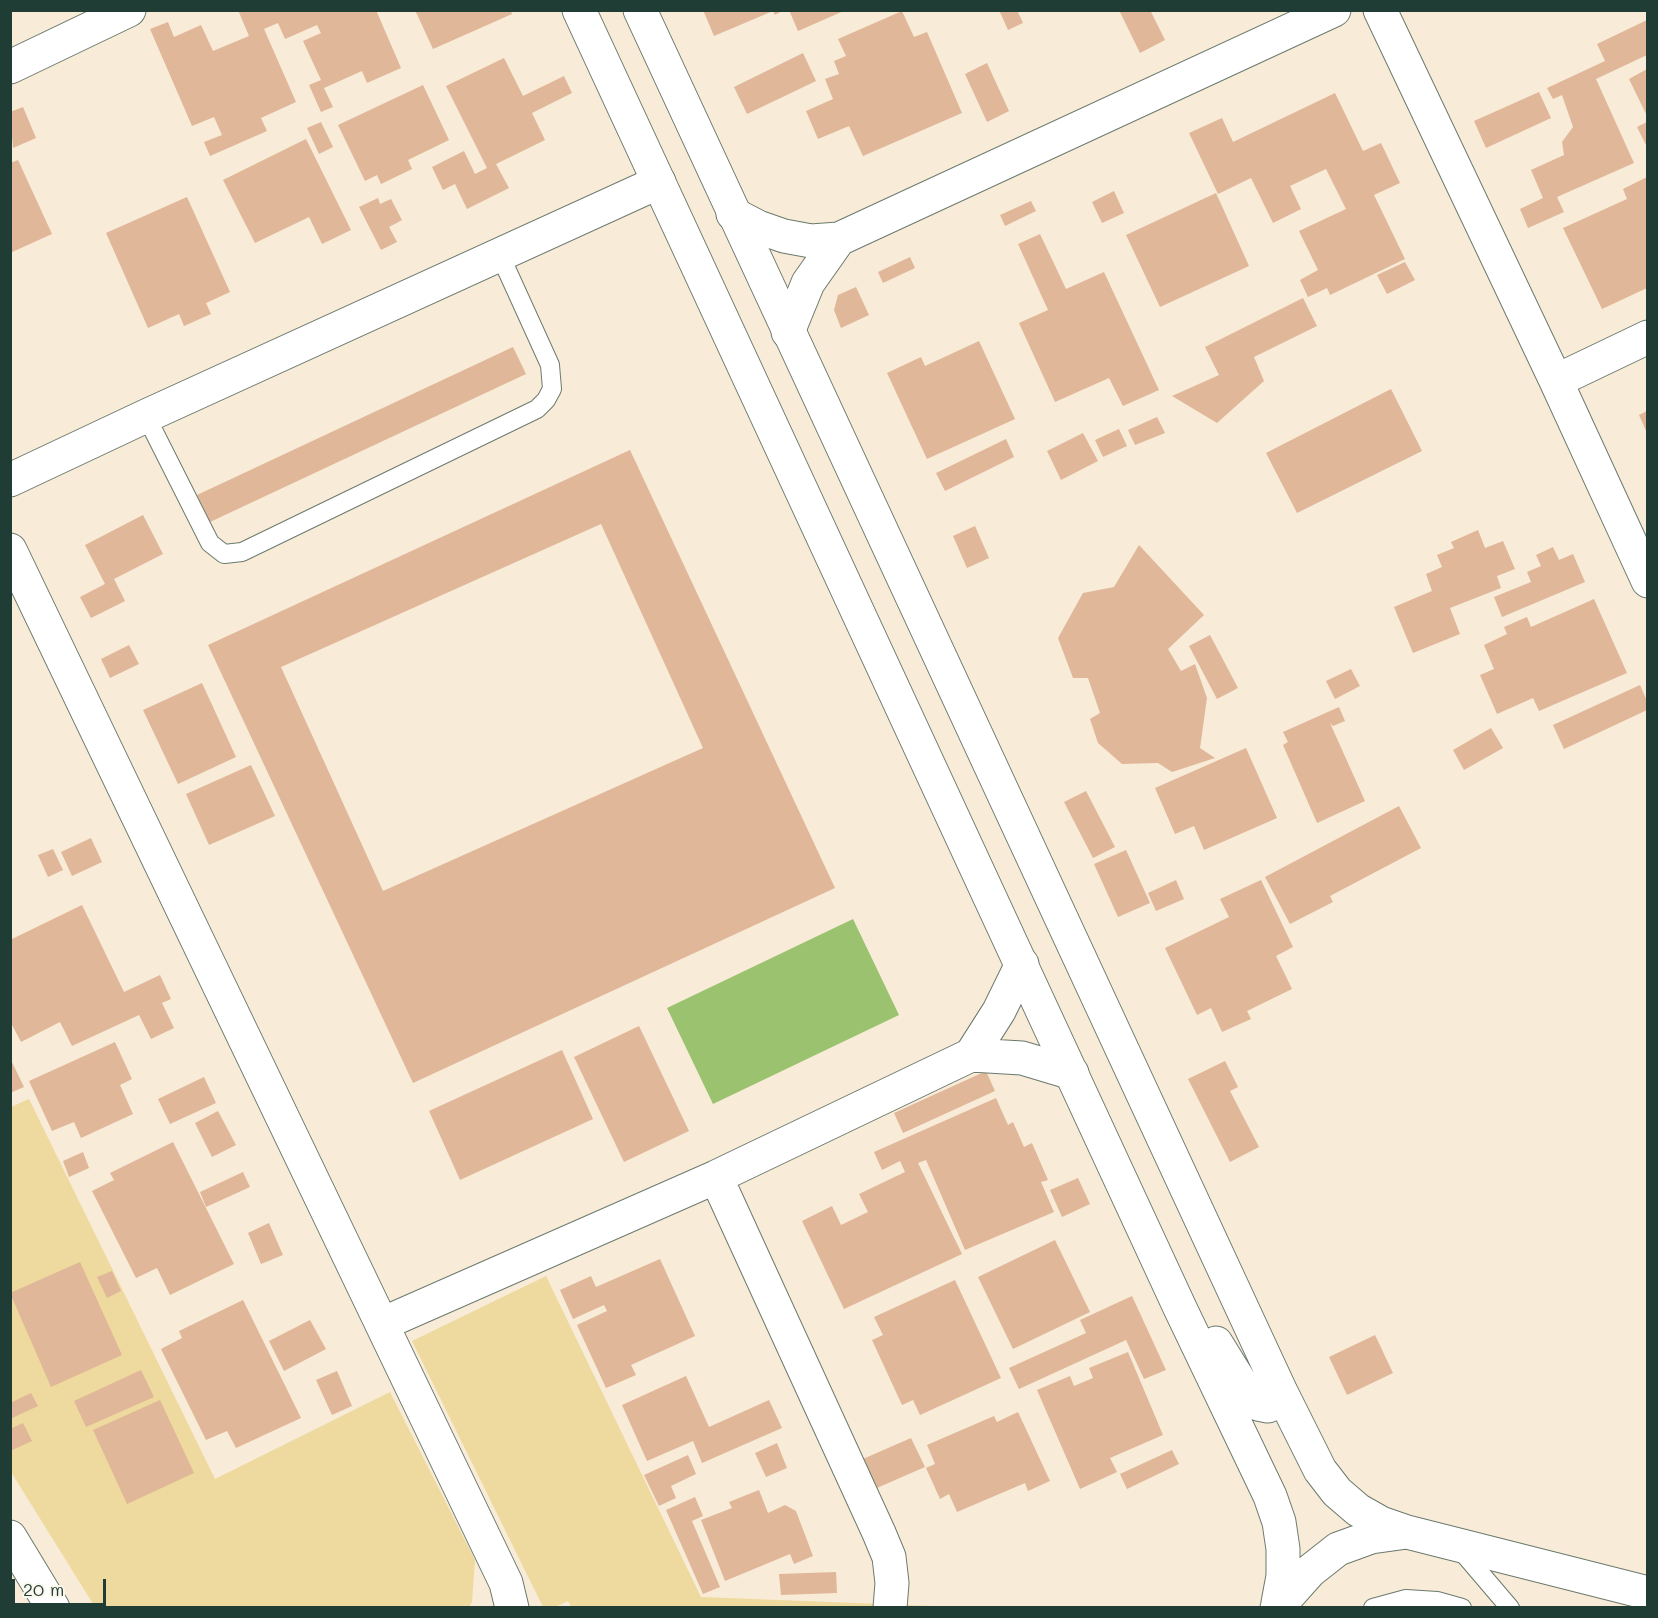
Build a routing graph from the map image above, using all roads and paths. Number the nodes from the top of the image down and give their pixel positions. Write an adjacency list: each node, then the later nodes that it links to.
1 (129, 10): 6 (street)
2 (579, 10): 7 (street)
3 (640, 10): 8 (street)
4 (1334, 10): 9 (street)
5 (1380, 10): 13 (street)
6 (10, 67)
7 (659, 182): 10 (street); 18 (street)
8 (733, 214): 9 (street); 11 (street)
9 (839, 239): 11 (street)
10 (500, 255): 14 (street); 14 (lane)
11 (788, 332): 24 (street)
12 (1647, 337): 13 (street)
13 (1556, 381): 17 (street)
14 (146, 416): 15 (street)
15 (10, 480)
16 (10, 550): 23 (street)
17 (1647, 581)
18 (1022, 964): 19 (street); 20 (street)
19 (970, 1055): 20 (street); 21 (street)
20 (1072, 1073): 22 (street)
21 (716, 1177): 23 (street); 32 (street)
22 (1180, 1308): 24 (street); 30 (street)
23 (382, 1324): 31 (street)
24 (1281, 1392): 25 (street)
25 (1407, 1532): 27 (street); 30 (street)
26 (10, 1537): 29 (street)
27 (1457, 1545): 28 (street); 35 (lane)
28 (1647, 1593)
29 (46, 1605)
30 (1278, 1605)
31 (512, 1608)
32 (890, 1608)
33 (1373, 1608): 34 (lane)
34 (1462, 1608)
35 (1510, 1608)

